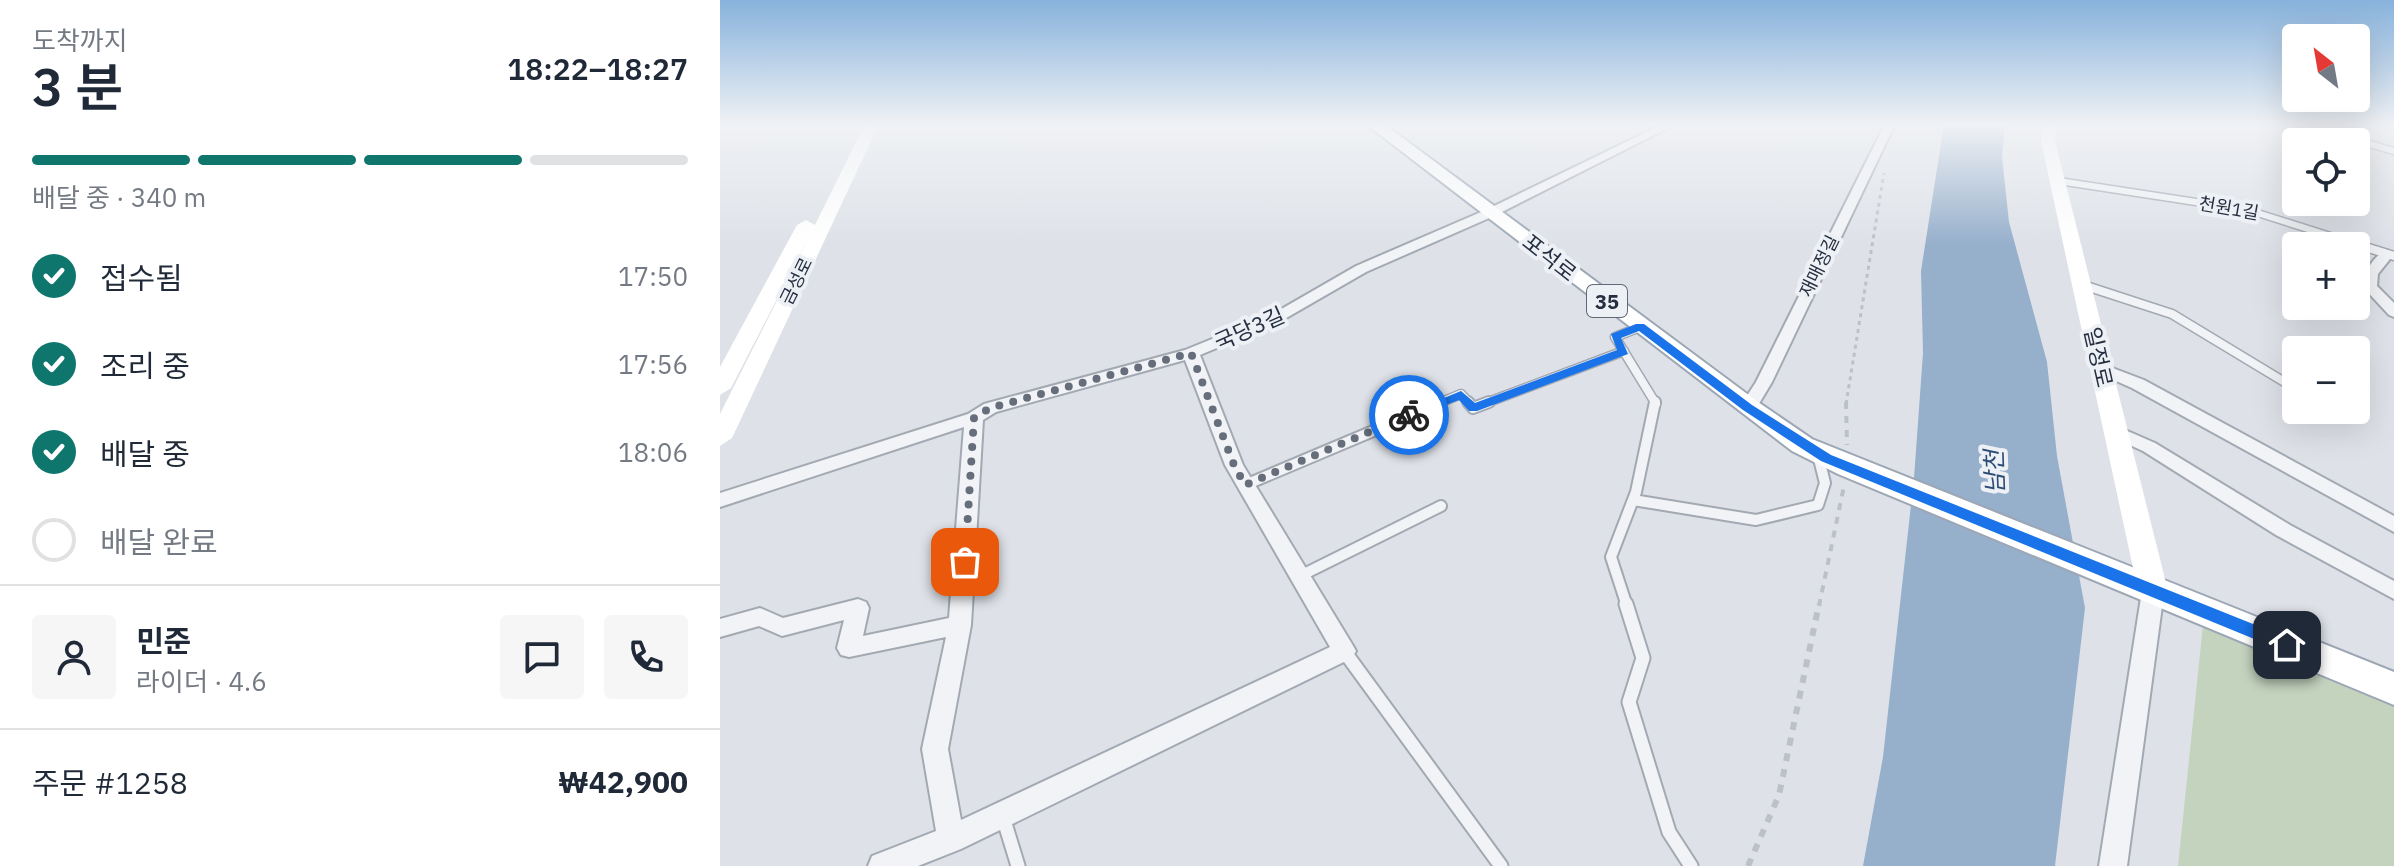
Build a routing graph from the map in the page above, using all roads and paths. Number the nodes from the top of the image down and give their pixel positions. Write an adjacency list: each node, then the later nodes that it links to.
1 (838, 164): 18 (street, 금성로)
2 (852, 164): 22 (street, 금성로)
3 (1428, 164): 9 (main road, 포석로 / 35)
4 (1589, 164): 9 (street, 국당3길)
5 (1870, 164): 19 (street, 재매정길)
6 (2054, 164): 8 (street, 일정로)
7 (1885, 167): 24 (path)
8 (2059, 181): 10 (lane, 천원1길); 11 (street, 일정로)
9 (1492, 212): 13 (main road, 포석로 / 35); 15 (street, 국당3길)
10 (2391, 255): 12 (street)
11 (2083, 285): 16 (street, 일정로); 17 (lane)
12 (2394, 312)
13 (1640, 327): 14 (lane); 19 (main road, 포석로 / 35)
14 (1624, 351): 25 (lane); 27 (lane)
15 (1191, 353): 20 (street, 국당3길); 25 (street)
16 (2102, 369): 21 (street, 일정로); 29 (street)
17 (2282, 381)
18 (720, 388)
19 (1748, 408): 23 (main road, 포석로 / 35)
20 (974, 418): 26 (street, 국당3길); 33 (street)
21 (2116, 432): 31 (street, 일정로); 32 (street)
22 (720, 438)
23 (1817, 453): 24 (main road, 포석로 / 35); 27 (lane)
24 (1848, 467): 31 (main road, 35); 43 (path)
25 (1245, 485): 30 (street)
26 (720, 500)
27 (1633, 500): 42 (lane)
28 (1441, 506): 30 (lane)
29 (2394, 525)
30 (1300, 576): 35 (street)
31 (2153, 591): 36 (main road, 35); 44 (street)
32 (2394, 591)
33 (960, 625): 34 (street); 38 (street)
34 (720, 628)
35 (1344, 651): 37 (street); 41 (lane)
36 (2394, 689)
37 (1002, 814): 38 (street); 40 (lane)
38 (951, 839): 39 (street)
39 (882, 866)
40 (1018, 866)
41 (1501, 866)
42 (1691, 866)
43 (1748, 866)
44 (2113, 866)

